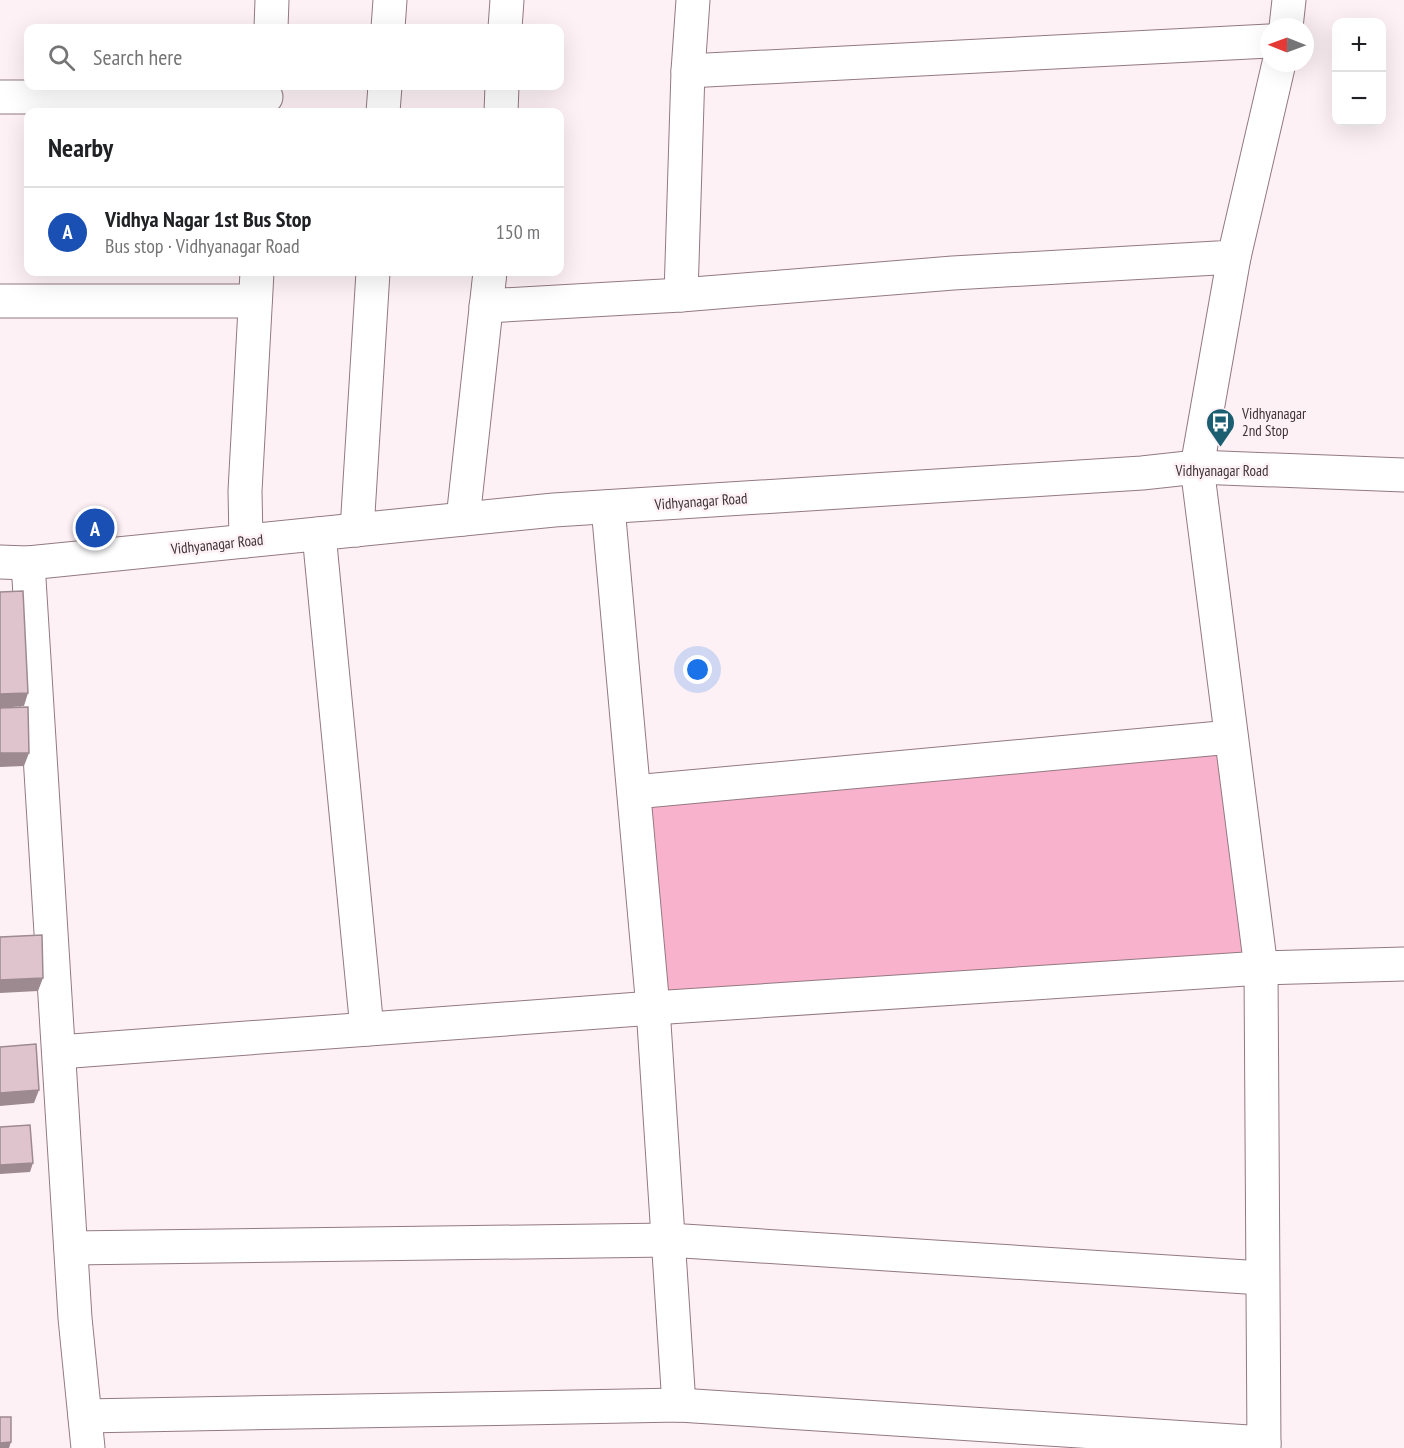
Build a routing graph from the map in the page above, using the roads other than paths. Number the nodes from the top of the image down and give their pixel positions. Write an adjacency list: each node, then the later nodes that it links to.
1 (272, 0): 7 (street)
2 (390, 0): 8 (street)
3 (507, 0): 9 (street)
4 (693, 0): 11 (street)
5 (1288, 0): 6 (street)
6 (1287, 18)
7 (271, 24)
8 (388, 24)
9 (505, 24)
10 (1260, 41): 11 (street)
11 (688, 71): 23 (street)
12 (1277, 72): 19 (street)
13 (385, 90): 17 (street)
14 (502, 90): 18 (street)
15 (0, 97): 16 (street)
16 (266, 98)
17 (383, 108)
18 (501, 108)
19 (1234, 257): 23 (street); 26 (street)
20 (373, 276): 30 (street)
21 (490, 276): 25 (street)
22 (256, 286): 24 (street); 32 (street)
23 (681, 295): 25 (street)
24 (0, 301)
25 (486, 306): 29 (street)
26 (1197, 467): 27 (street, Vidhyanagar Road); 28 (street, Vidhyanagar Road); 34 (street)
27 (1404, 475)
28 (608, 507): 29 (street, Vidhyanagar Road); 35 (street)
29 (463, 519): 30 (street, Vidhyanagar Road)
30 (357, 530): 31 (street, Vidhyanagar Road)
31 (319, 534): 32 (street, Vidhyanagar Road); 39 (street)
32 (246, 541): 33 (street, Vidhyanagar Road)
33 (14, 563): 40 (street)
34 (1231, 737): 35 (street); 37 (street)
35 (634, 792): 38 (street)
36 (1404, 964): 37 (street)
37 (1261, 968): 38 (street); 43 (street)
38 (653, 1008): 39 (street); 41 (street)
39 (367, 1029): 40 (street)
40 (58, 1052): 42 (street)
41 (668, 1239): 42 (street); 43 (street); 44 (street)
42 (71, 1248): 45 (street)
43 (1262, 1278): 46 (street)
44 (679, 1405): 45 (street); 46 (street)
45 (85, 1416): 47 (street)
46 (1264, 1445)
47 (88, 1448)

